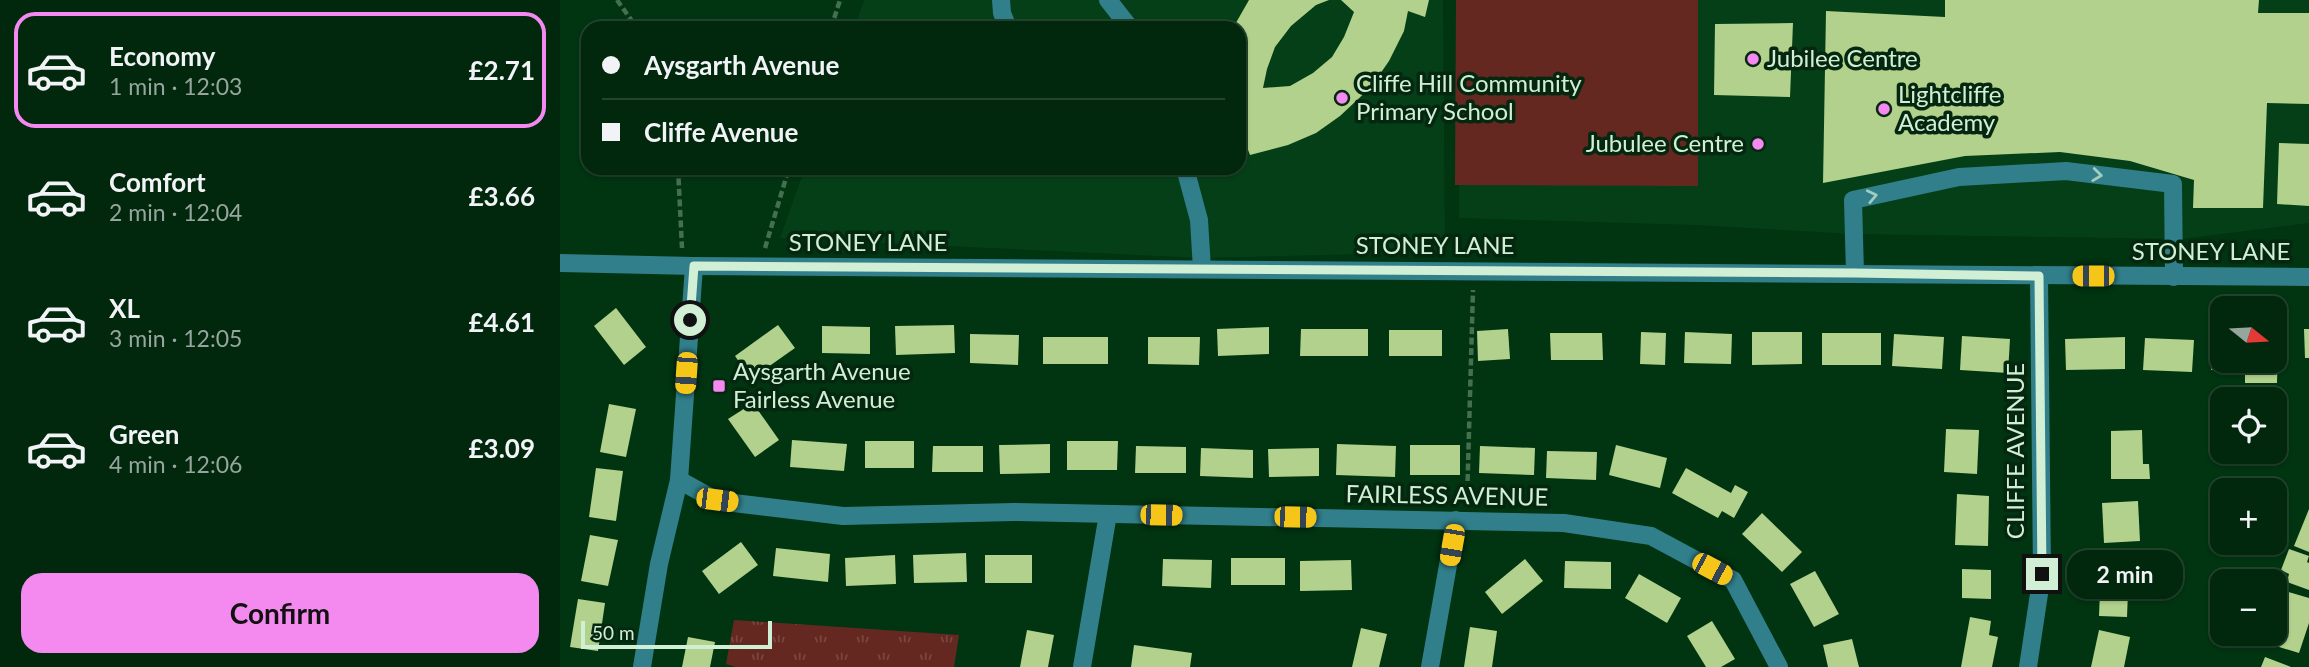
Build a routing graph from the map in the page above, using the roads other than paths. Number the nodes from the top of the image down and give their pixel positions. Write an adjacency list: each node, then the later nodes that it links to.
1 (1000, 0): 3 (street)
2 (1108, 0): 4 (street)
3 (1005, 21)
4 (1124, 21)
5 (1187, 175): 8 (street)
6 (560, 263): 7 (street, STONEY LANE)
7 (688, 266): 8 (street, STONEY LANE); 13 (street)
8 (1202, 269): 9 (street, STONEY LANE)
9 (1855, 273): 10 (street, STONEY LANE); 11 (street, one-way to 11)
10 (2039, 276): 11 (street, STONEY LANE); 20 (street, CLIFFE AVENUE)
11 (2174, 277): 12 (street, STONEY LANE)
12 (2309, 277)
13 (679, 480): 14 (street, FAIRLESS AVENUE); 16 (street)
14 (1108, 514): 15 (street, FAIRLESS AVENUE); 17 (street)
15 (1456, 520): 18 (street); 19 (street, FAIRLESS AVENUE)
16 (642, 667)
17 (1082, 667)
18 (1430, 667)
19 (1779, 667)
20 (2028, 667)

